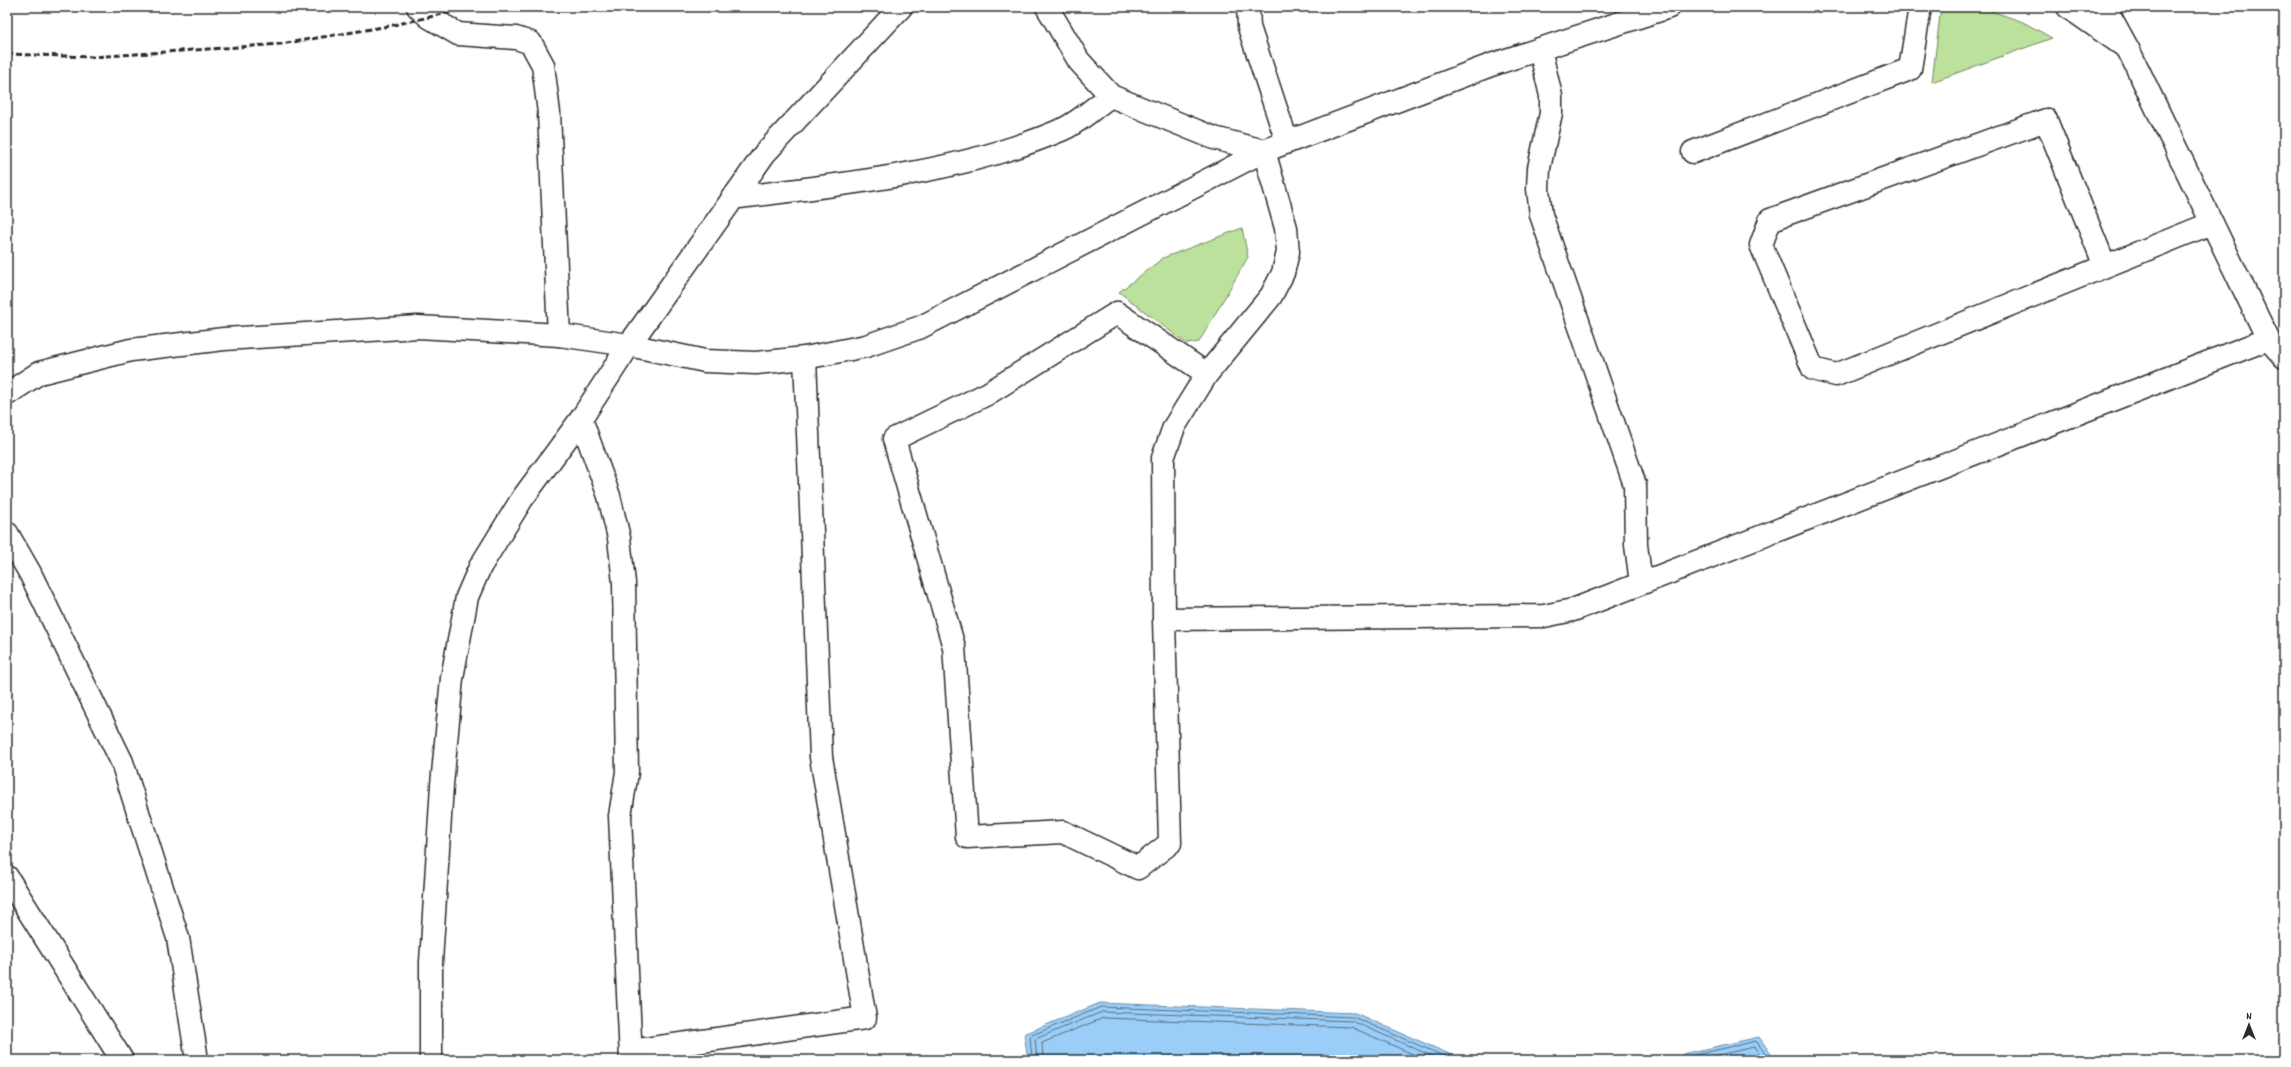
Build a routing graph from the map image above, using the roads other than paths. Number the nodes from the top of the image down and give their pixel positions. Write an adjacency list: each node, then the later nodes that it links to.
1 (418, 7): 18 (street)
2 (901, 7): 15 (street)
3 (1047, 7): 11 (street)
4 (1248, 7): 12 (street)
5 (1669, 7): 9 (street)
6 (1920, 7): 14 (street)
7 (2068, 7): 10 (street)
8 (2105, 7): 10 (street)
9 (1540, 49): 12 (street); 27 (street)
10 (2128, 49): 16 (street)
11 (1111, 96): 13 (street); 15 (street)
12 (1287, 142): 13 (street)
13 (1264, 151): 22 (street); 23 (street)
14 (1693, 152)
15 (732, 198): 20 (street)
16 (2212, 222): 17 (street); 19 (street)
17 (2105, 266): 17 (street)
18 (560, 335): 20 (street); 24 (street)
19 (2268, 339): 21 (street); 27 (street)
20 (629, 345): 22 (street); 25 (street)
21 (2284, 357)
22 (805, 358): 30 (street)
23 (1207, 374): 28 (street); 28 (street)
24 (7, 394)
25 (581, 419): 30 (street); 33 (street)
26 (7, 533): 32 (street)
27 (1641, 583): 28 (street)
28 (1164, 619)
29 (7, 877): 31 (street)
30 (631, 1056)
31 (122, 1060)
32 (196, 1060)
33 (430, 1060)

